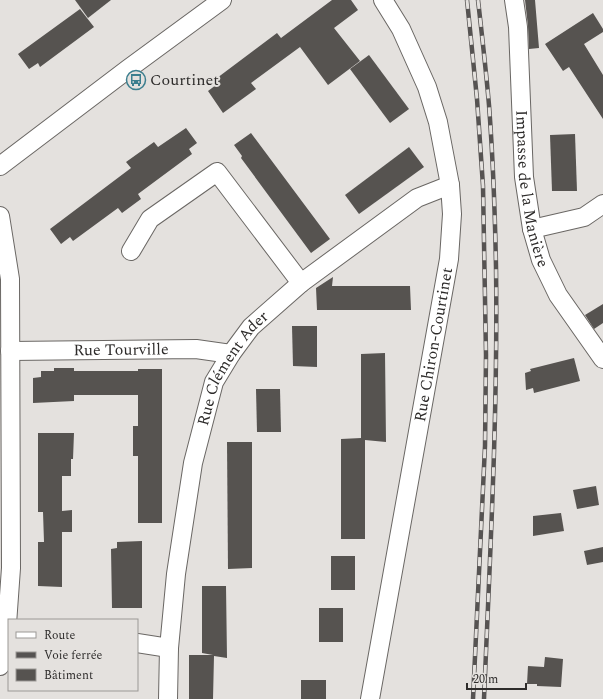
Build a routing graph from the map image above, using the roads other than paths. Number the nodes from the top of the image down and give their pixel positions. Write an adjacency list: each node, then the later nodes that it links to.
1 (222, 0): 4 (street)
2 (383, 0): 5 (street, Rue Chiron-Courtinet)
3 (514, 0): 8 (street, Impasse de la Manière)
4 (0, 166)
5 (450, 185): 10 (street, Rue Clément Ader); 20 (street, Rue Chiron-Courtinet)
6 (603, 204): 8 (street)
7 (0, 216): 11 (street)
8 (532, 229): 13 (street, Impasse de la Manière)
9 (131, 251): 10 (street)
10 (302, 283): 12 (street, Rue Clément Ader)
11 (7, 342): 12 (street, Rue Tourville); 14 (street)
12 (231, 354): 17 (street, Rue Clément Ader)
13 (603, 359)
14 (8, 619)
15 (8, 624): 18 (street)
16 (138, 643): 17 (street)
17 (169, 648): 19 (street, Rue Clément Ader)
18 (0, 666)
19 (168, 699)
20 (370, 699)

